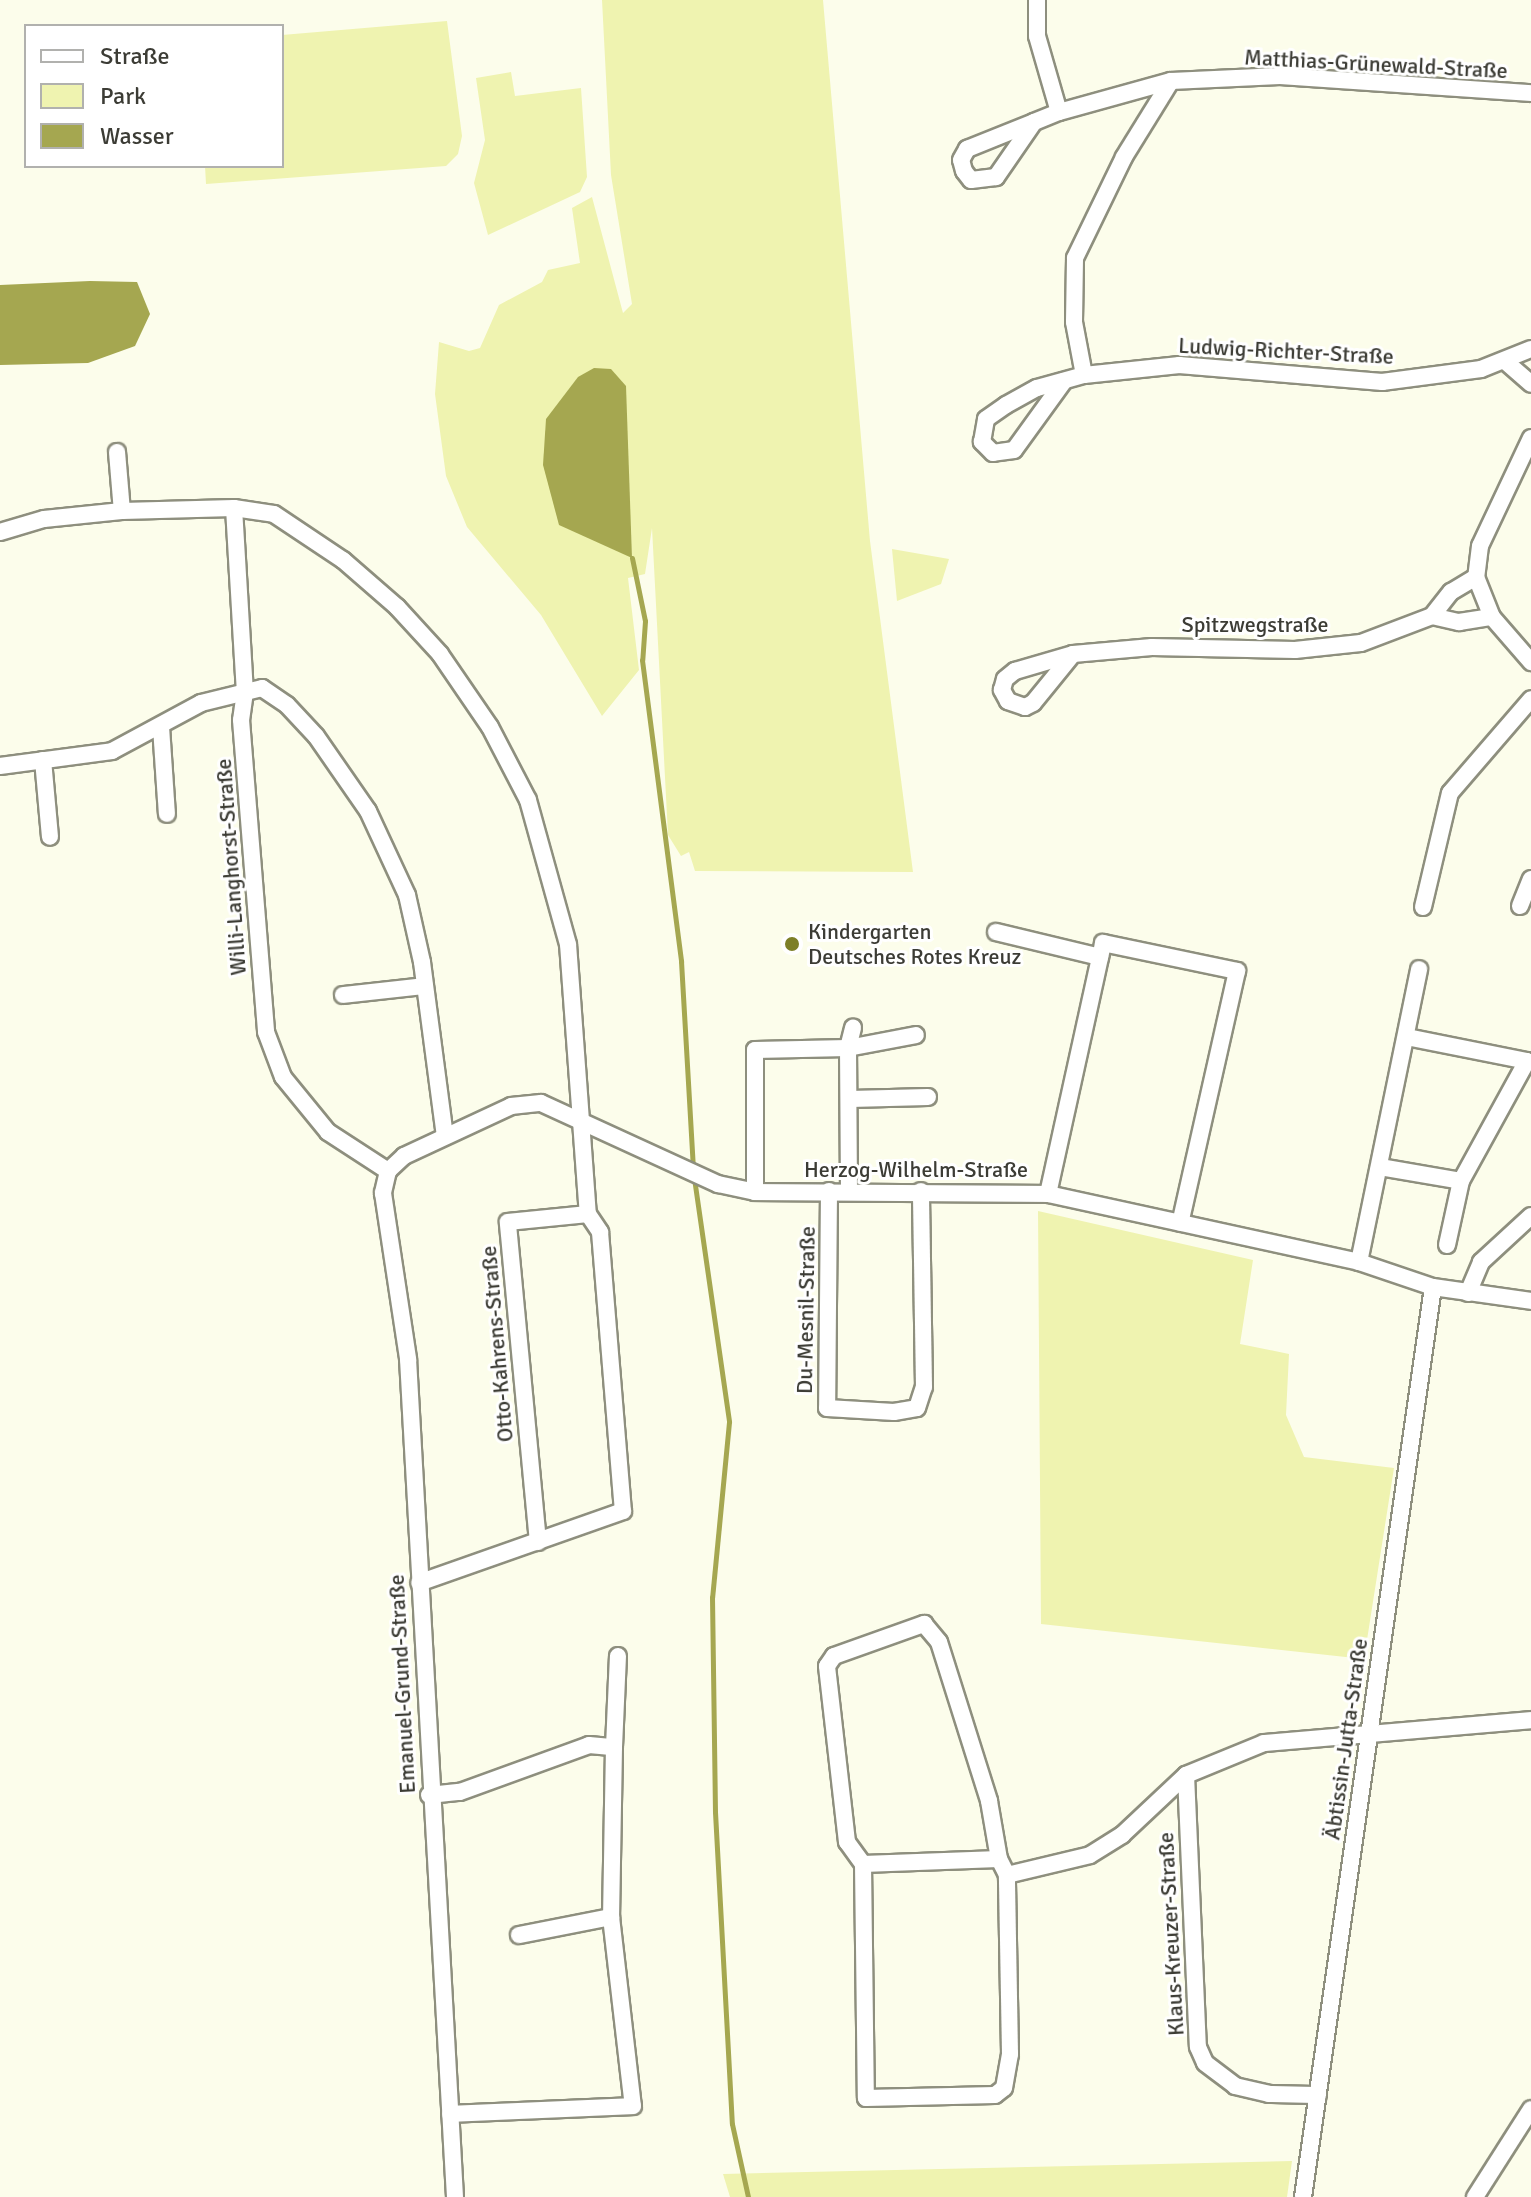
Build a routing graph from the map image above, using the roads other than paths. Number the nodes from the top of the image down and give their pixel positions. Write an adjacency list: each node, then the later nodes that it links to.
1 (1037, 0): 4 (street)
2 (1171, 81): 3 (street, Matthias-Grünewald-Straße); 4 (street, Matthias-Grünewald-Straße); 8 (street)
3 (1531, 93)
4 (1059, 112): 5 (street, Matthias-Grünewald-Straße)
5 (1034, 122)
6 (1531, 349): 7 (street, Ludwig-Richter-Straße)
7 (1506, 362): 8 (street, Ludwig-Richter-Straße); 10 (street)
8 (1084, 375): 9 (street, Ludwig-Richter-Straße)
9 (1064, 381): 9 (street, Ludwig-Richter-Straße)
10 (1531, 384)
11 (1531, 438): 16 (street)
12 (117, 452): 14 (street)
13 (234, 508): 14 (street); 21 (street, Willi-Langhorst-Straße); 42 (street)
14 (122, 511): 15 (street)
15 (0, 532)
16 (1476, 577): 17 (street, Spitzwegstraße); 18 (street)
17 (1432, 616): 18 (street, Spitzwegstraße); 19 (street, Spitzwegstraße)
18 (1492, 617): 20 (street)
19 (1073, 654)
20 (1531, 662)
21 (245, 692): 23 (street); 34 (street); 45 (street, Willi-Langhorst-Straße)
22 (1531, 699): 30 (street)
23 (161, 727): 24 (street); 26 (street)
24 (43, 760): 25 (street); 27 (street)
25 (0, 766)
26 (167, 814)
27 (50, 837)
28 (1531, 879): 29 (street)
29 (1520, 906)
30 (1423, 907)
31 (996, 932): 32 (street)
32 (1100, 957): 51 (street); 54 (street)
33 (1419, 969): 38 (street)
34 (425, 986): 35 (street); 43 (street)
35 (343, 995)
36 (853, 1028): 39 (street)
37 (916, 1035): 39 (street)
38 (1407, 1037): 44 (street); 46 (street)
39 (848, 1048): 41 (street); 50 (street)
40 (928, 1097): 41 (street)
41 (850, 1099): 48 (street)
42 (582, 1118): 43 (street, Herzog-Wilhelm-Straße); 50 (street, Herzog-Wilhelm-Straße); 52 (street)
43 (445, 1136): 45 (street, Herzog-Wilhelm-Straße)
44 (1380, 1167): 46 (street); 56 (street)
45 (388, 1171): 61 (street, Emanuel-Grund-Straße)
46 (1461, 1181): 55 (street)
47 (829, 1191): 48 (street, Herzog-Wilhelm-Straße); 49 (street, Du-Mesnil-Straße); 50 (street, Herzog-Wilhelm-Straße)
48 (849, 1191): 49 (street, Herzog-Wilhelm-Straße)
49 (921, 1191): 51 (street, Herzog-Wilhelm-Straße)
50 (755, 1192)
51 (1048, 1194): 54 (street, Herzog-Wilhelm-Straße)
52 (588, 1214): 60 (street); 60 (street, Otto-Kahrens-Straße)
53 (1531, 1216): 58 (street)
54 (1180, 1223): 56 (street, Herzog-Wilhelm-Straße)
55 (1447, 1245)
56 (1359, 1262): 57 (street, Herzog-Wilhelm-Straße)
57 (1433, 1287): 58 (street, Herzog-Wilhelm-Straße); 64 (street, Äbtissin-Jutta-Straße)
58 (1468, 1293): 59 (street, Herzog-Wilhelm-Straße)
59 (1531, 1301)
60 (538, 1542): 61 (street)
61 (419, 1583): 67 (street, Emanuel-Grund-Straße)
62 (618, 1656): 65 (street)
63 (1531, 1720): 64 (street)
64 (1369, 1730): 66 (street); 73 (street, Äbtissin-Jutta-Straße)
65 (614, 1747): 67 (street); 71 (street)
66 (1186, 1775): 70 (street); 73 (street, Klaus-Kreuzer-Straße)
67 (429, 1795): 75 (street, Emanuel-Grund-Straße)
68 (999, 1859): 69 (street); 69 (street); 70 (street)
69 (863, 1864): 70 (street)
70 (1007, 1875)
71 (611, 1917): 72 (street); 75 (street)
72 (519, 1935)
73 (1318, 2095): 77 (street, Äbtissin-Jutta-Straße)
74 (1531, 2109): 78 (street)
75 (450, 2114): 76 (street, Emanuel-Grund-Straße)
76 (455, 2197)
77 (1303, 2197)
78 (1475, 2197)

